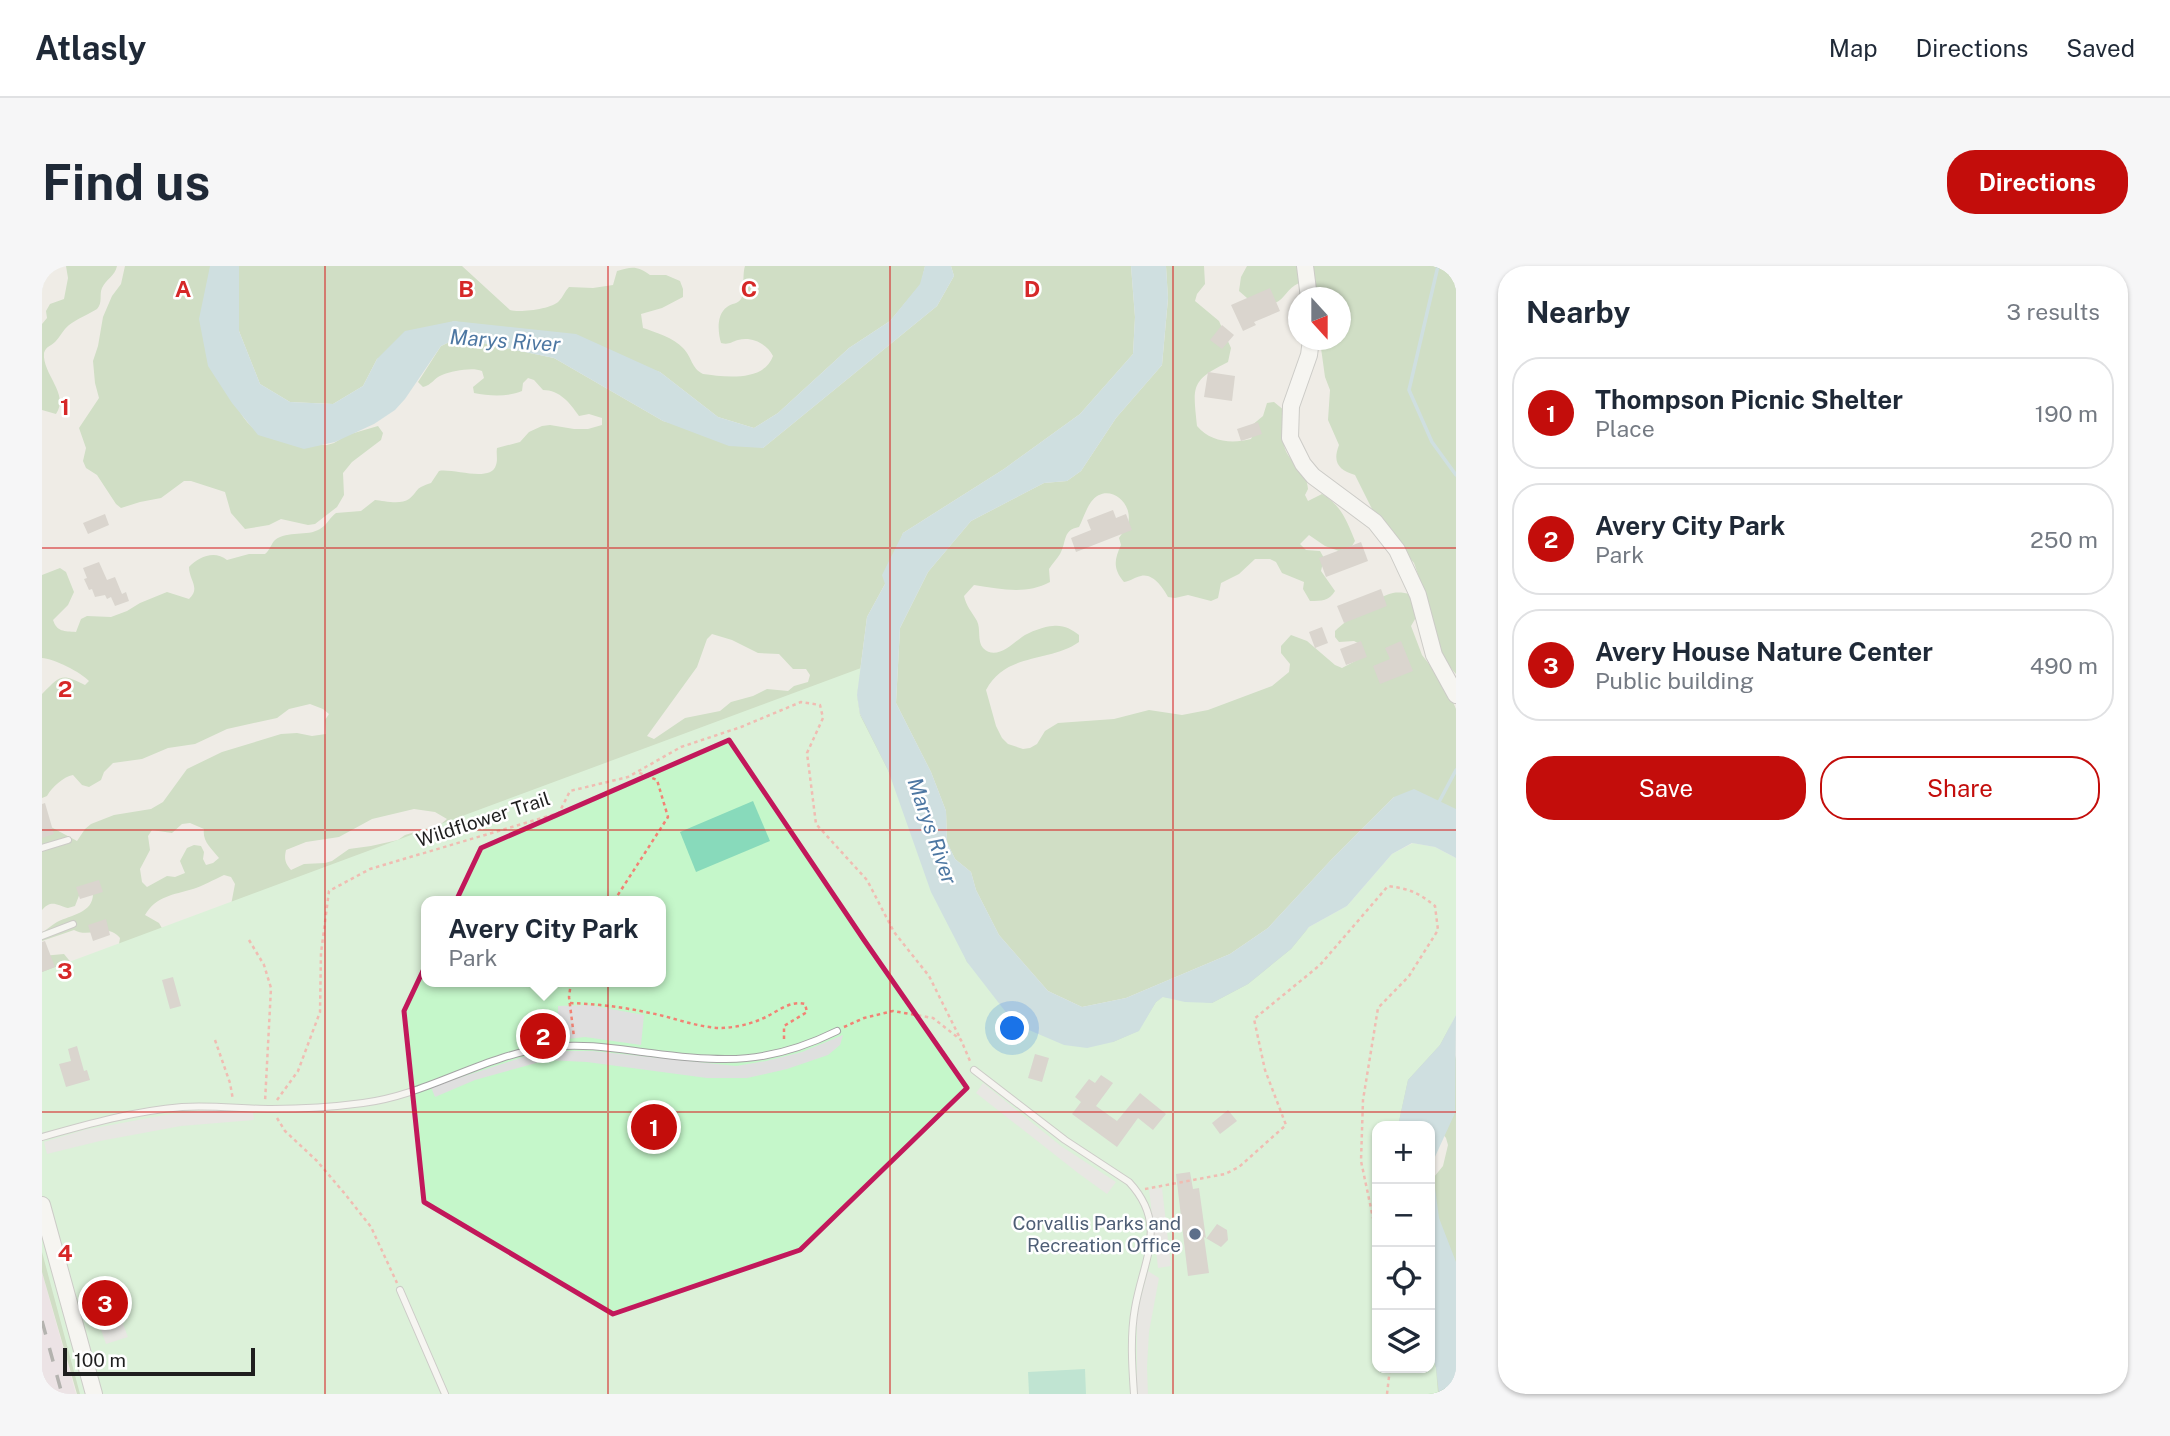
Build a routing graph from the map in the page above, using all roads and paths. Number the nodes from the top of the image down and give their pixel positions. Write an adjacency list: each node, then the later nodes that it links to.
1 (1305, 266): 2 (street)
2 (1308, 287)
3 (1310, 350): 4 (street)
4 (1456, 695)
5 (637, 772): 8 (path); 16 (path, Wildflower Trail); 21 (path, Wildflower Trail)
6 (68, 840): 7 (lane)
7 (42, 848)
8 (617, 896)
9 (73, 924): 10 (lane)
10 (42, 936)
11 (249, 940): 21 (path)
12 (570, 987): 13 (path)
13 (570, 1003): 17 (path); 18 (path)
14 (837, 1031): 16 (path); 18 (lane)
15 (215, 1040): 20 (path)
16 (961, 1040): 19 (path)
17 (576, 1046): 18 (lane); 21 (lane)
18 (788, 1051)
19 (974, 1070): 23 (lane)
20 (234, 1106): 21 (lane); 22 (lane)
21 (268, 1109): 26 (path)
22 (42, 1137)
23 (1136, 1190): 25 (path); 30 (lane)
24 (42, 1205): 28 (street)
25 (1372, 1212)
26 (400, 1290): 29 (lane)
27 (1389, 1373): 31 (path)
28 (94, 1394)
29 (445, 1394)
30 (1134, 1394)
31 (1387, 1394)

